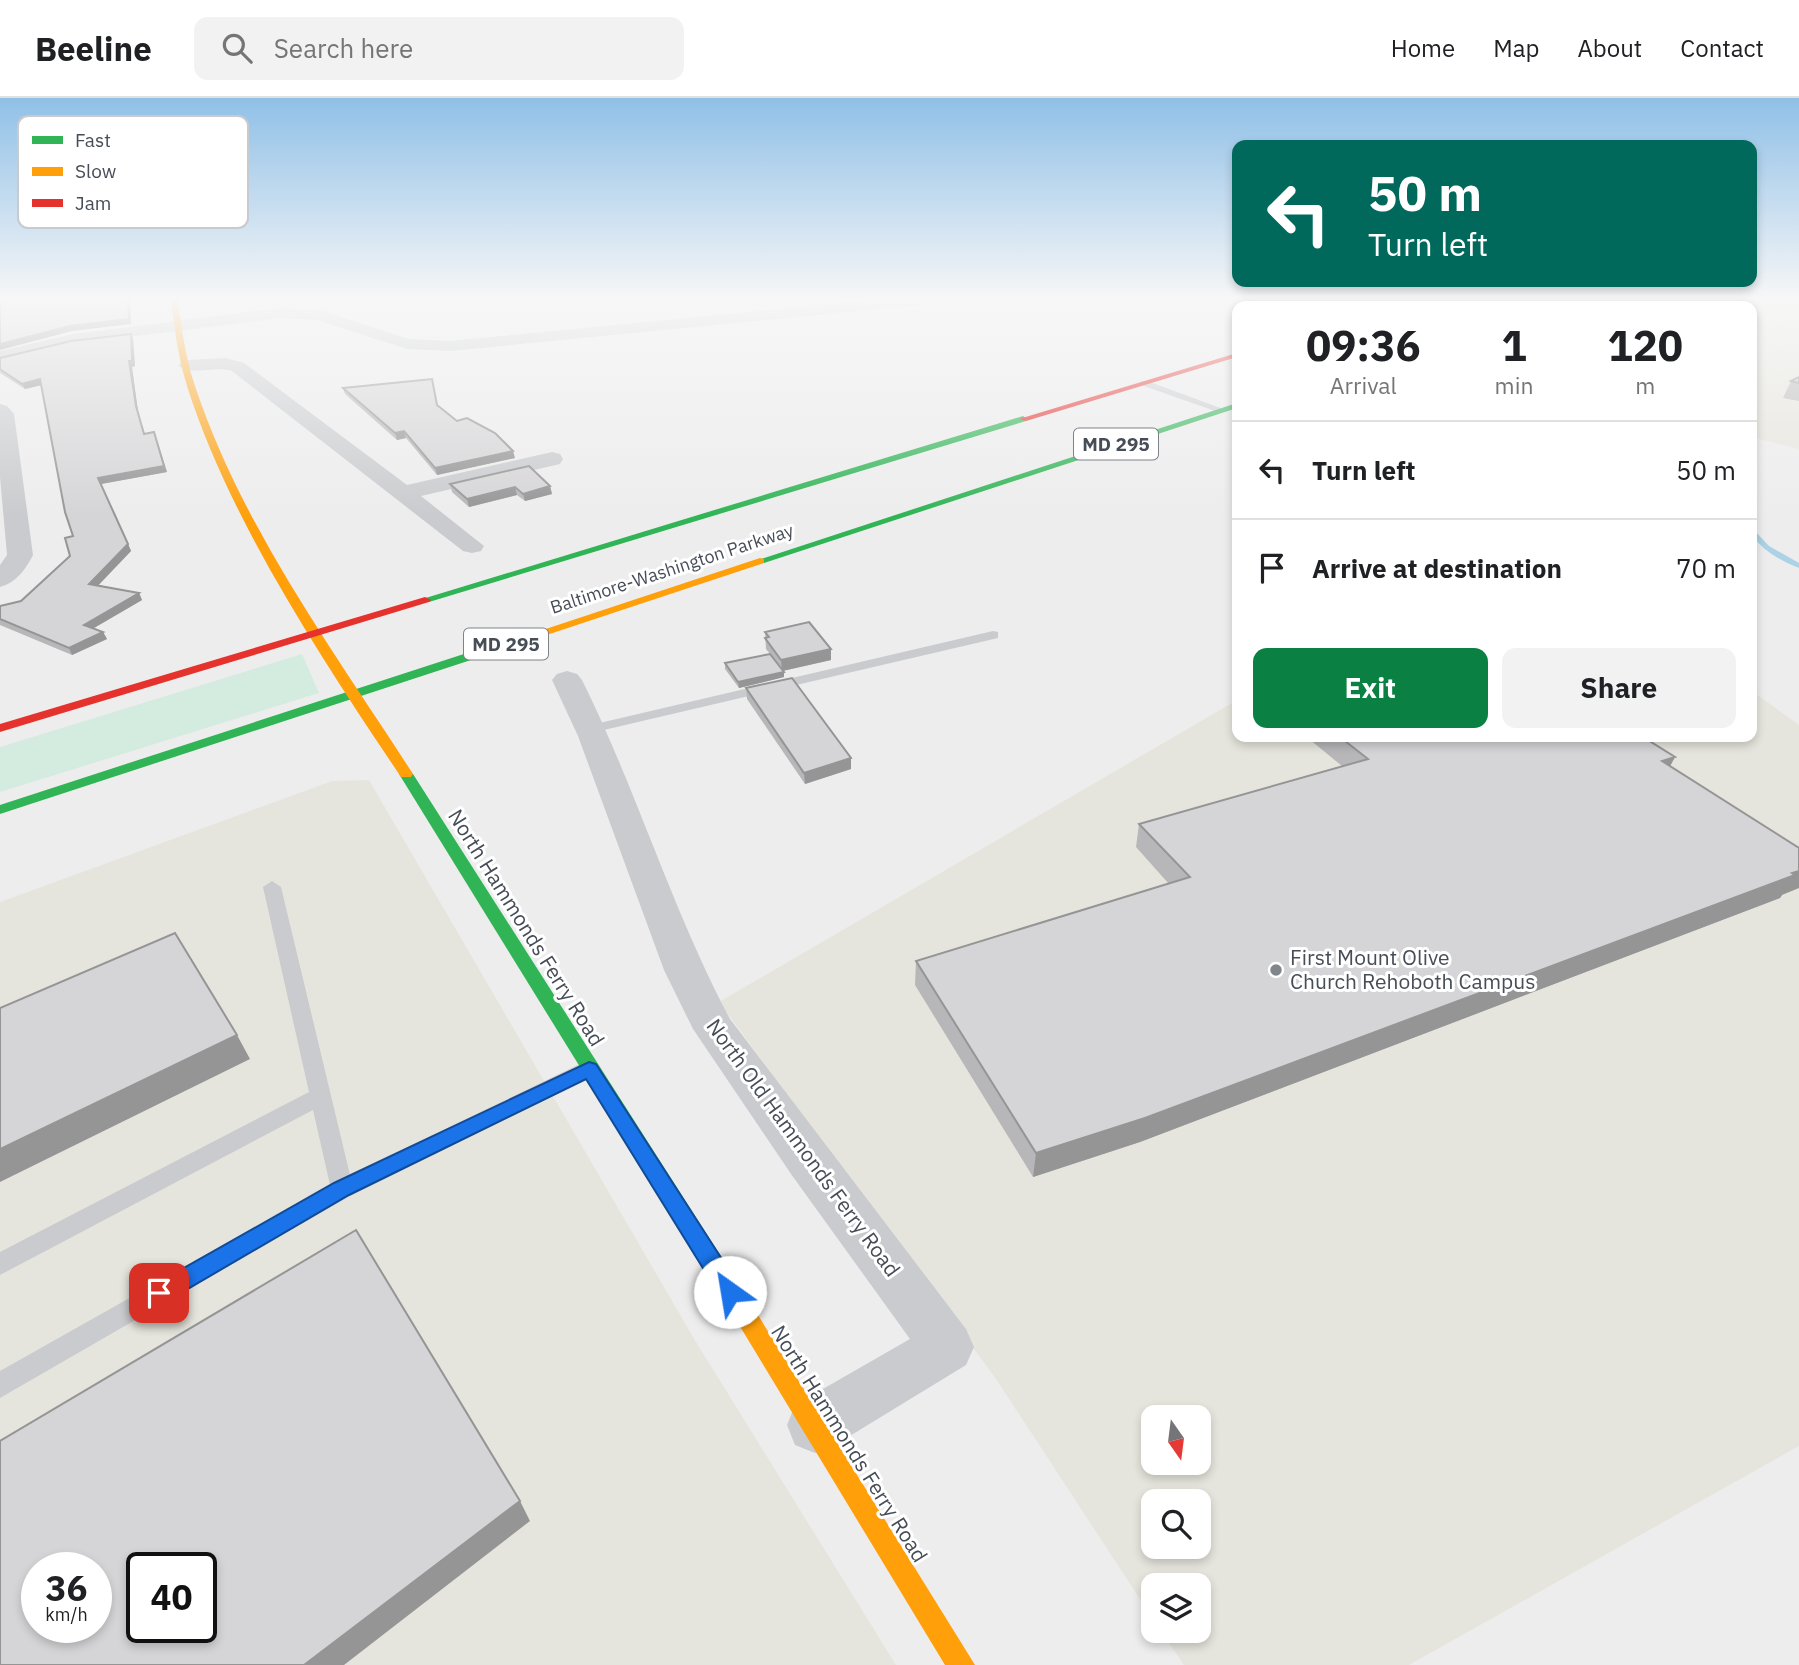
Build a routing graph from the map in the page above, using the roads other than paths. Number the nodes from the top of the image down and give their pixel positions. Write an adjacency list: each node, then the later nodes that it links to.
1 (188, 370): 18 (main road, North Hammonds Ferry Road)
2 (242, 370): 9 (street)
3 (1187, 370): 4 (main road, Baltimore-Washington Parkway / MD 295)
4 (1144, 383): 7 (lane); 14 (main road, Baltimore-Washington Parkway / MD 295)
5 (1232, 407): 7 (main road, Baltimore-Washington Parkway / MD 295)
6 (0, 410): 11 (street)
7 (1221, 410): 16 (main road, Baltimore-Washington Parkway / MD 295)
8 (552, 460): 9 (street)
9 (404, 493): 10 (street)
10 (472, 546)
11 (0, 579)
12 (993, 635): 15 (lane)
13 (567, 680): 15 (street, North Old Hammonds Ferry Road)
14 (0, 728)
15 (590, 729): 23 (street, North Old Hammonds Ferry Road)
16 (0, 810)
17 (272, 887): 19 (lane)
18 (589, 1069): 20 (lane); 23 (main road, North Hammonds Ferry Road)
19 (320, 1096): 20 (lane); 21 (lane)
20 (342, 1189): 22 (lane)
21 (0, 1264)
22 (0, 1385)
23 (815, 1425): 24 (main road, North Hammonds Ferry Road)
24 (961, 1665)

